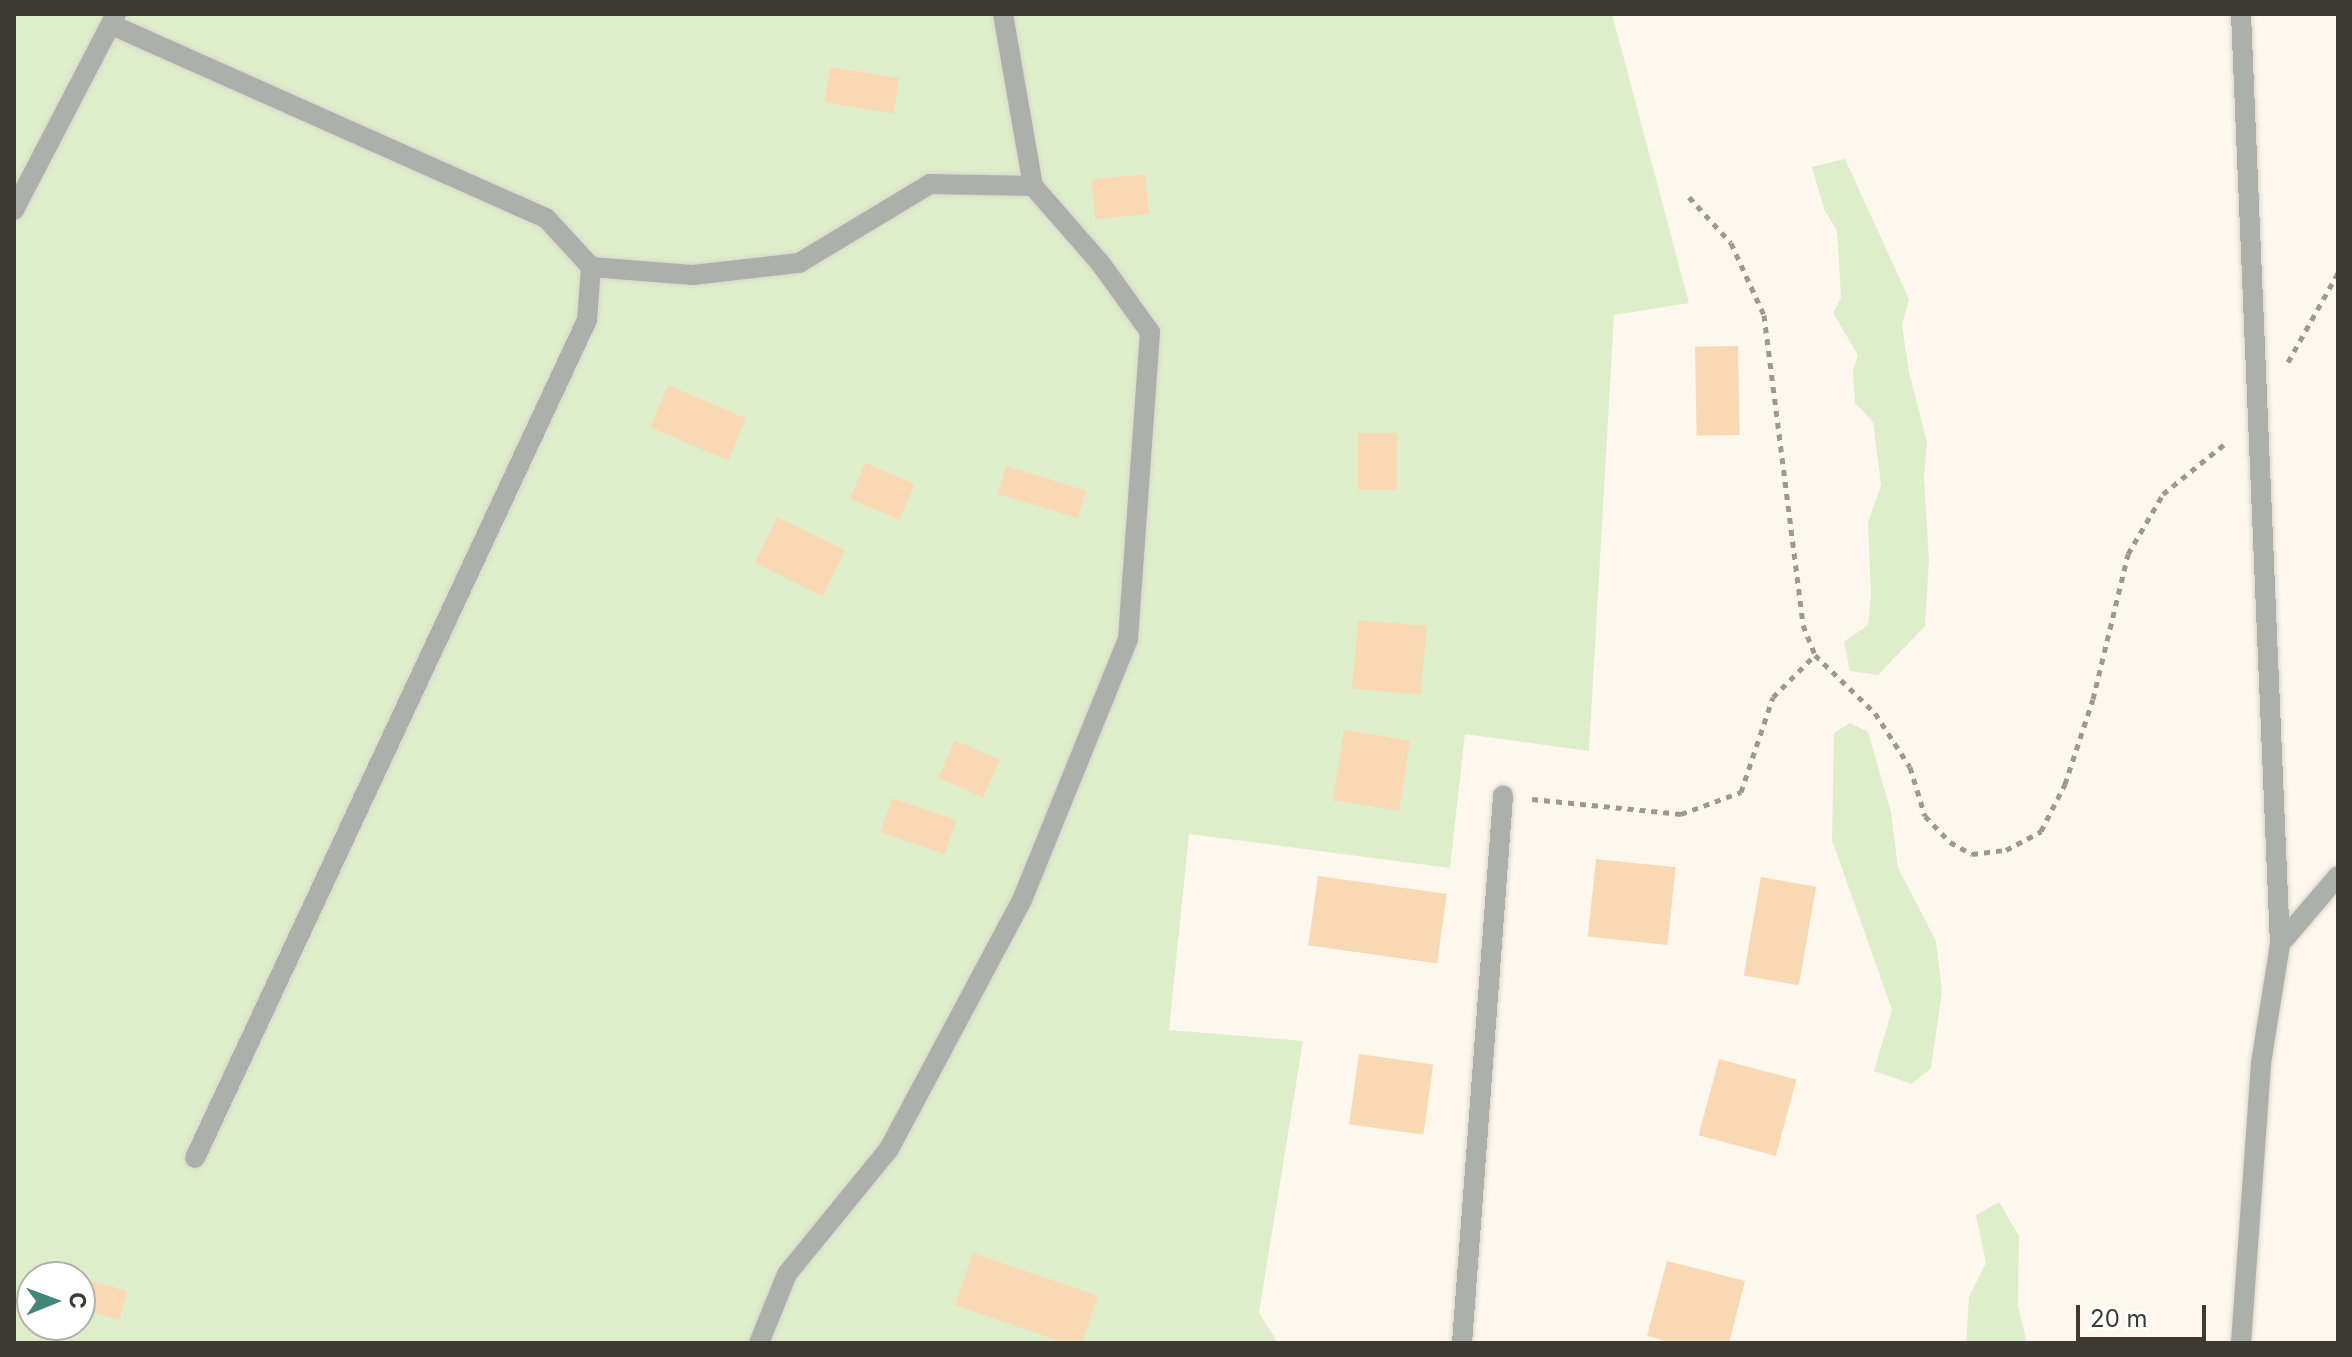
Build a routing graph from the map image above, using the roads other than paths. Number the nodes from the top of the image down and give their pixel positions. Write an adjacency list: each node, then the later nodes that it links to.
1 (1003, 14): 4 (street)
2 (2241, 14): 9 (street)
3 (114, 20): 5 (street); 6 (street)
4 (1033, 186): 6 (street); 11 (street)
5 (14, 210)
6 (591, 267): 10 (street)
7 (1503, 796): 12 (street)
8 (2338, 876): 9 (street)
9 (2280, 944): 13 (street)
10 (195, 1158)
11 (759, 1343)
12 (1462, 1343)
13 (2241, 1343)

